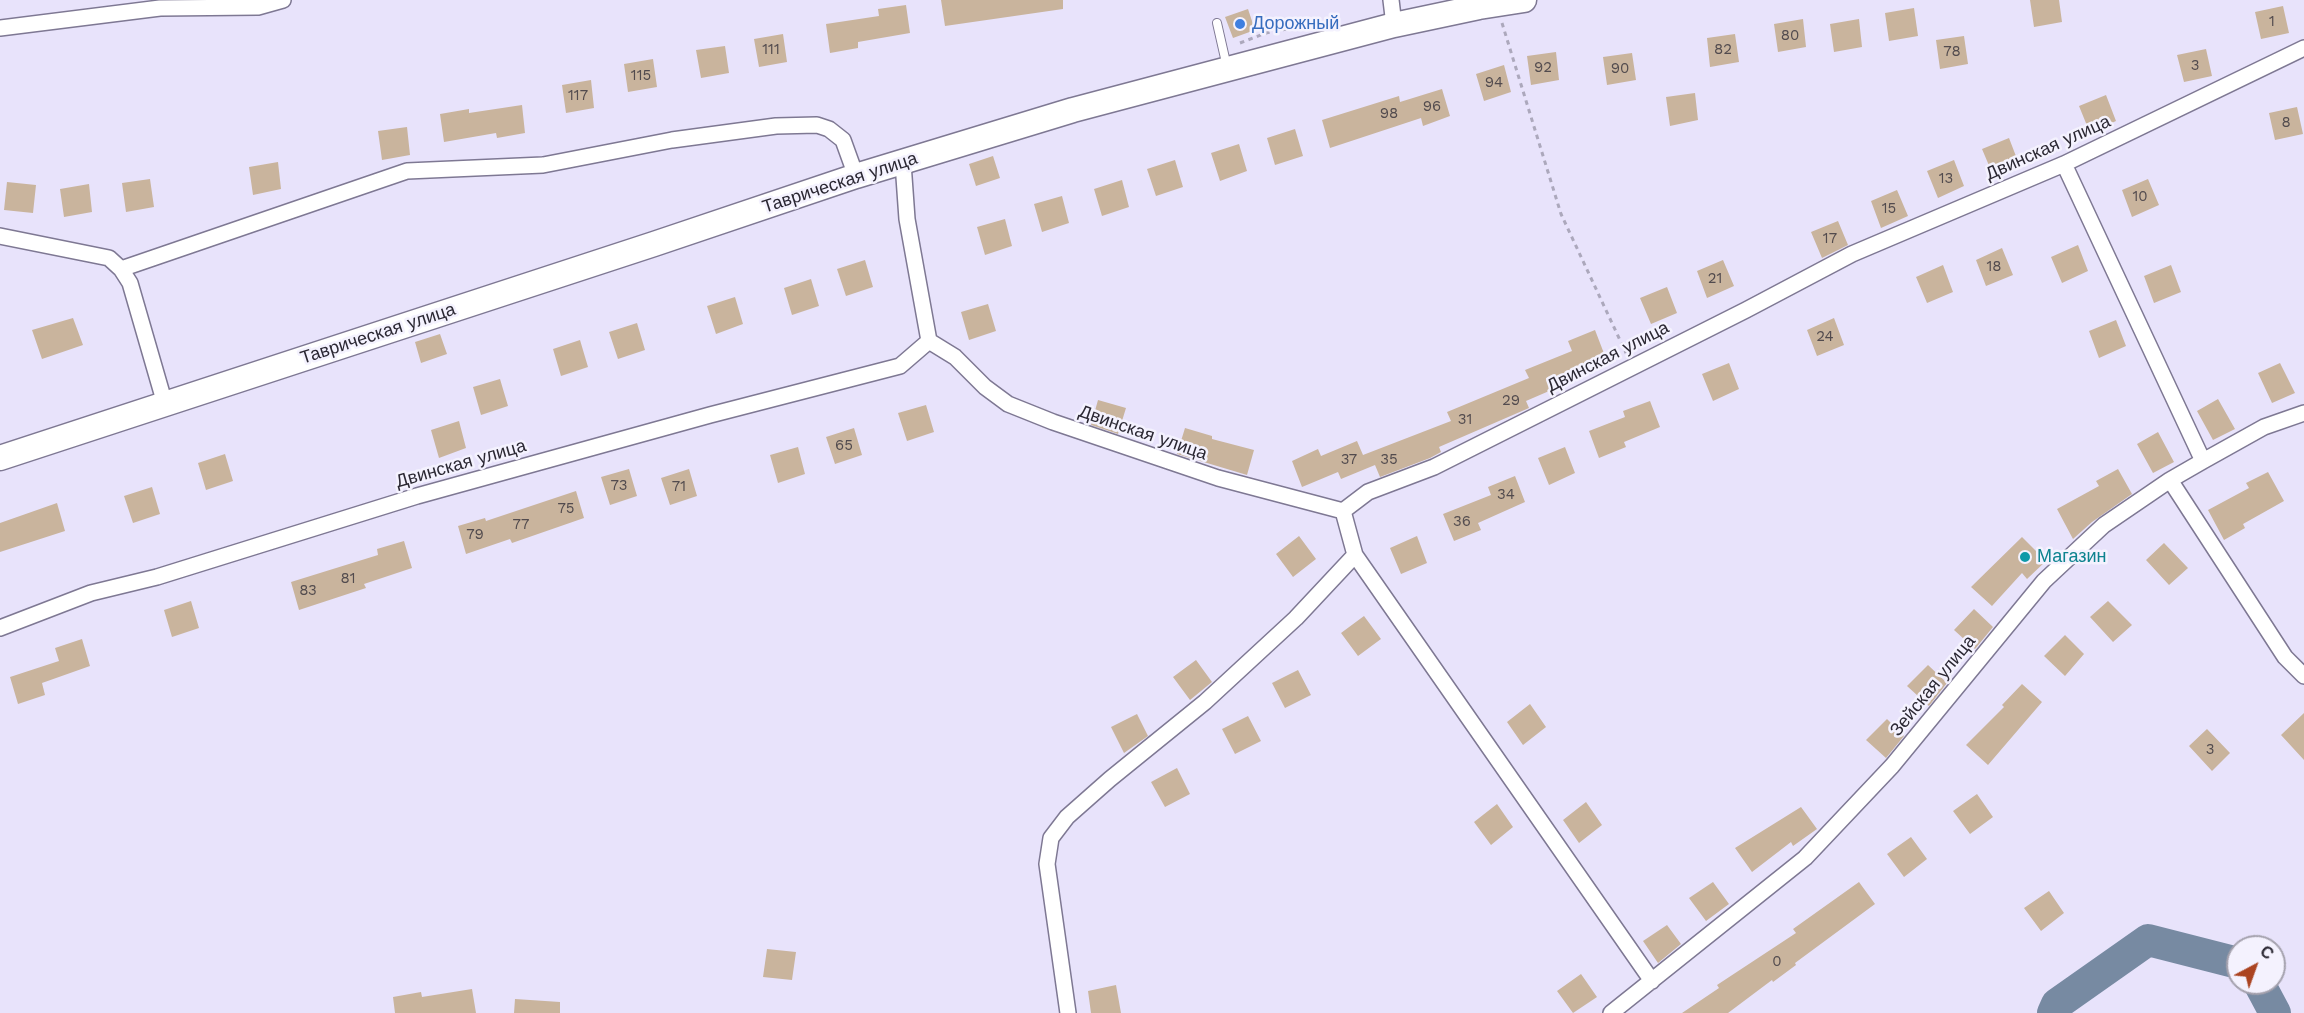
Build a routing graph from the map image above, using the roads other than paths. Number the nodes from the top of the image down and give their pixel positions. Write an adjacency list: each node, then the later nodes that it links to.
1 (283, 0): 6 (street)
2 (1391, 0): 5 (street)
3 (1524, 0): 5 (main road, Таврическая улица)
4 (1217, 22): 8 (lane)
5 (1394, 25): 8 (main road, Таврическая улица)
6 (0, 28)
7 (2304, 48): 10 (street, Двинская улица)
8 (1227, 69): 9 (main road, Таврическая улица)
9 (903, 163): 11 (main road, Таврическая улица); 14 (street)
10 (2064, 164): 18 (street); 20 (street, Двинская улица)
11 (856, 176): 13 (street); 15 (main road, Таврическая улица)
12 (0, 236): 13 (street)
13 (121, 269): 15 (street)
14 (929, 341): 20 (street, Двинская улица); 22 (street, Двинская улица)
15 (165, 404): 17 (main road, Таврическая улица)
16 (2304, 413): 18 (street, Зейская улица)
17 (0, 458)
18 (2203, 461): 19 (street, Зейская улица)
19 (2170, 480): 23 (street); 24 (street, Зейская улица)
20 (1343, 512): 21 (street)
21 (1355, 555): 24 (street); 25 (street)
22 (0, 628)
23 (2304, 676)
24 (1652, 981): 26 (street, Зейская улица)
25 (1068, 1013)
26 (1611, 1013)

